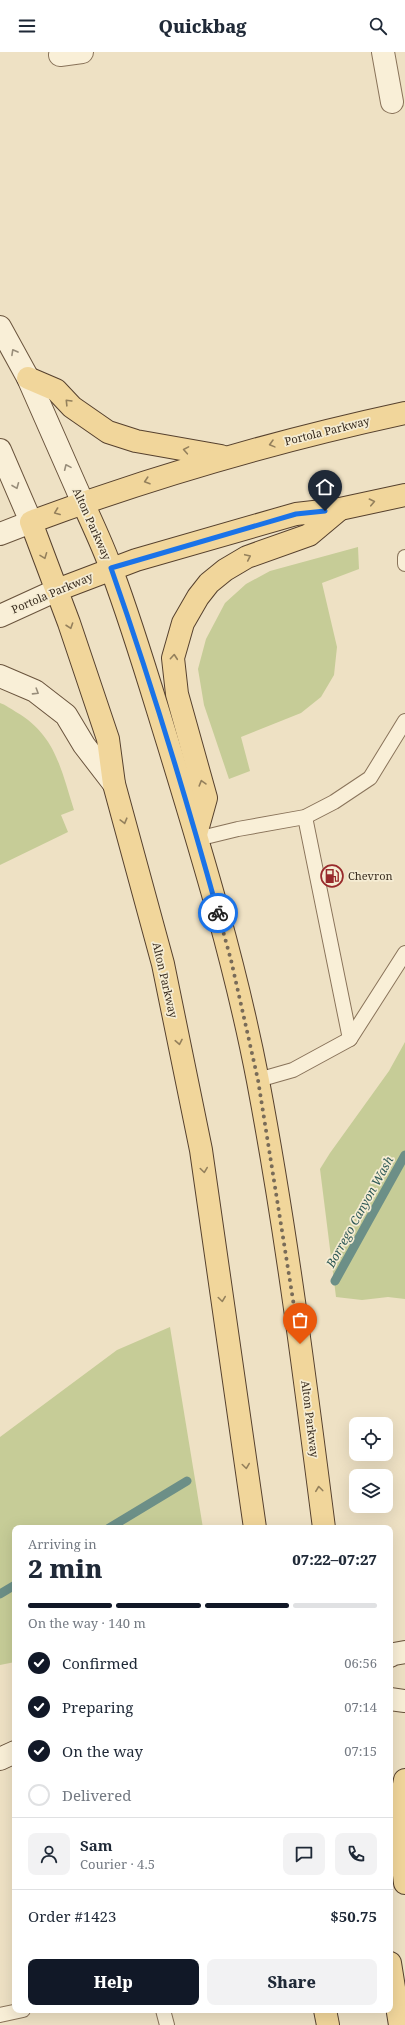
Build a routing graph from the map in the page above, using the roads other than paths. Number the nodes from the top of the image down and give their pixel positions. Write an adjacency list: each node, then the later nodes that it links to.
1 (82, 52): 3 (street)
2 (383, 52): 4 (street)
3 (60, 55)
4 (392, 102)
5 (0, 327): 6 (street, Alton Parkway, one-way to 5)
6 (28, 378): 9 (main road, one-way to 6); 11 (street, Alton Parkway, one-way to 6)
7 (405, 413): 9 (main road, Portola Parkway, one-way to 9)
8 (0, 450): 13 (street, Alton Parkway, one-way to 13)
9 (224, 457): 11 (main road, Portola Parkway, one-way to 11)
10 (405, 495): 12 (main road, Portola Parkway, one-way to 10)
11 (83, 503): 13 (main road, Portola Parkway, one-way to 13); 17 (main road, Alton Parkway)
12 (340, 509): 17 (main road, Portola Parkway); 24 (main road, one-way to 12)
13 (31, 522): 14 (street, Portola Parkway); 18 (main road, Alton Parkway, one-way to 18)
14 (0, 534)
15 (405, 558): 16 (lane)
16 (405, 564)
17 (111, 568): 18 (main road, Portola Parkway); 24 (main road, Alton Parkway)
18 (57, 590): 19 (street, Portola Parkway); 22 (main road, Alton Parkway, one-way to 22)
19 (0, 616)
20 (0, 676): 22 (street, one-way to 22)
21 (405, 721): 23 (lane)
22 (114, 784): 28 (main road, Alton Parkway, one-way to 28)
23 (306, 817): 24 (lane); 26 (lane)
24 (197, 837): 27 (main road, Alton Parkway)
25 (405, 953): 26 (lane)
26 (350, 1039): 27 (lane)
27 (258, 1080): 29 (main road, Alton Parkway, one-way to 27)
28 (254, 1525)
29 (324, 1525)
30 (405, 1652): 31 (street)
31 (393, 1654)
32 (393, 1699): 33 (street)
33 (405, 1701)
34 (12, 1753): 35 (street)
35 (0, 1759)
36 (405, 1780): 37 (main road)
37 (405, 1883)
38 (393, 1977): 43 (main road)
39 (12, 2012): 42 (lane)
40 (164, 2013): 44 (lane)
41 (326, 2013): 45 (main road)
42 (0, 2015)
43 (401, 2016)
44 (167, 2025)
45 (328, 2025)

